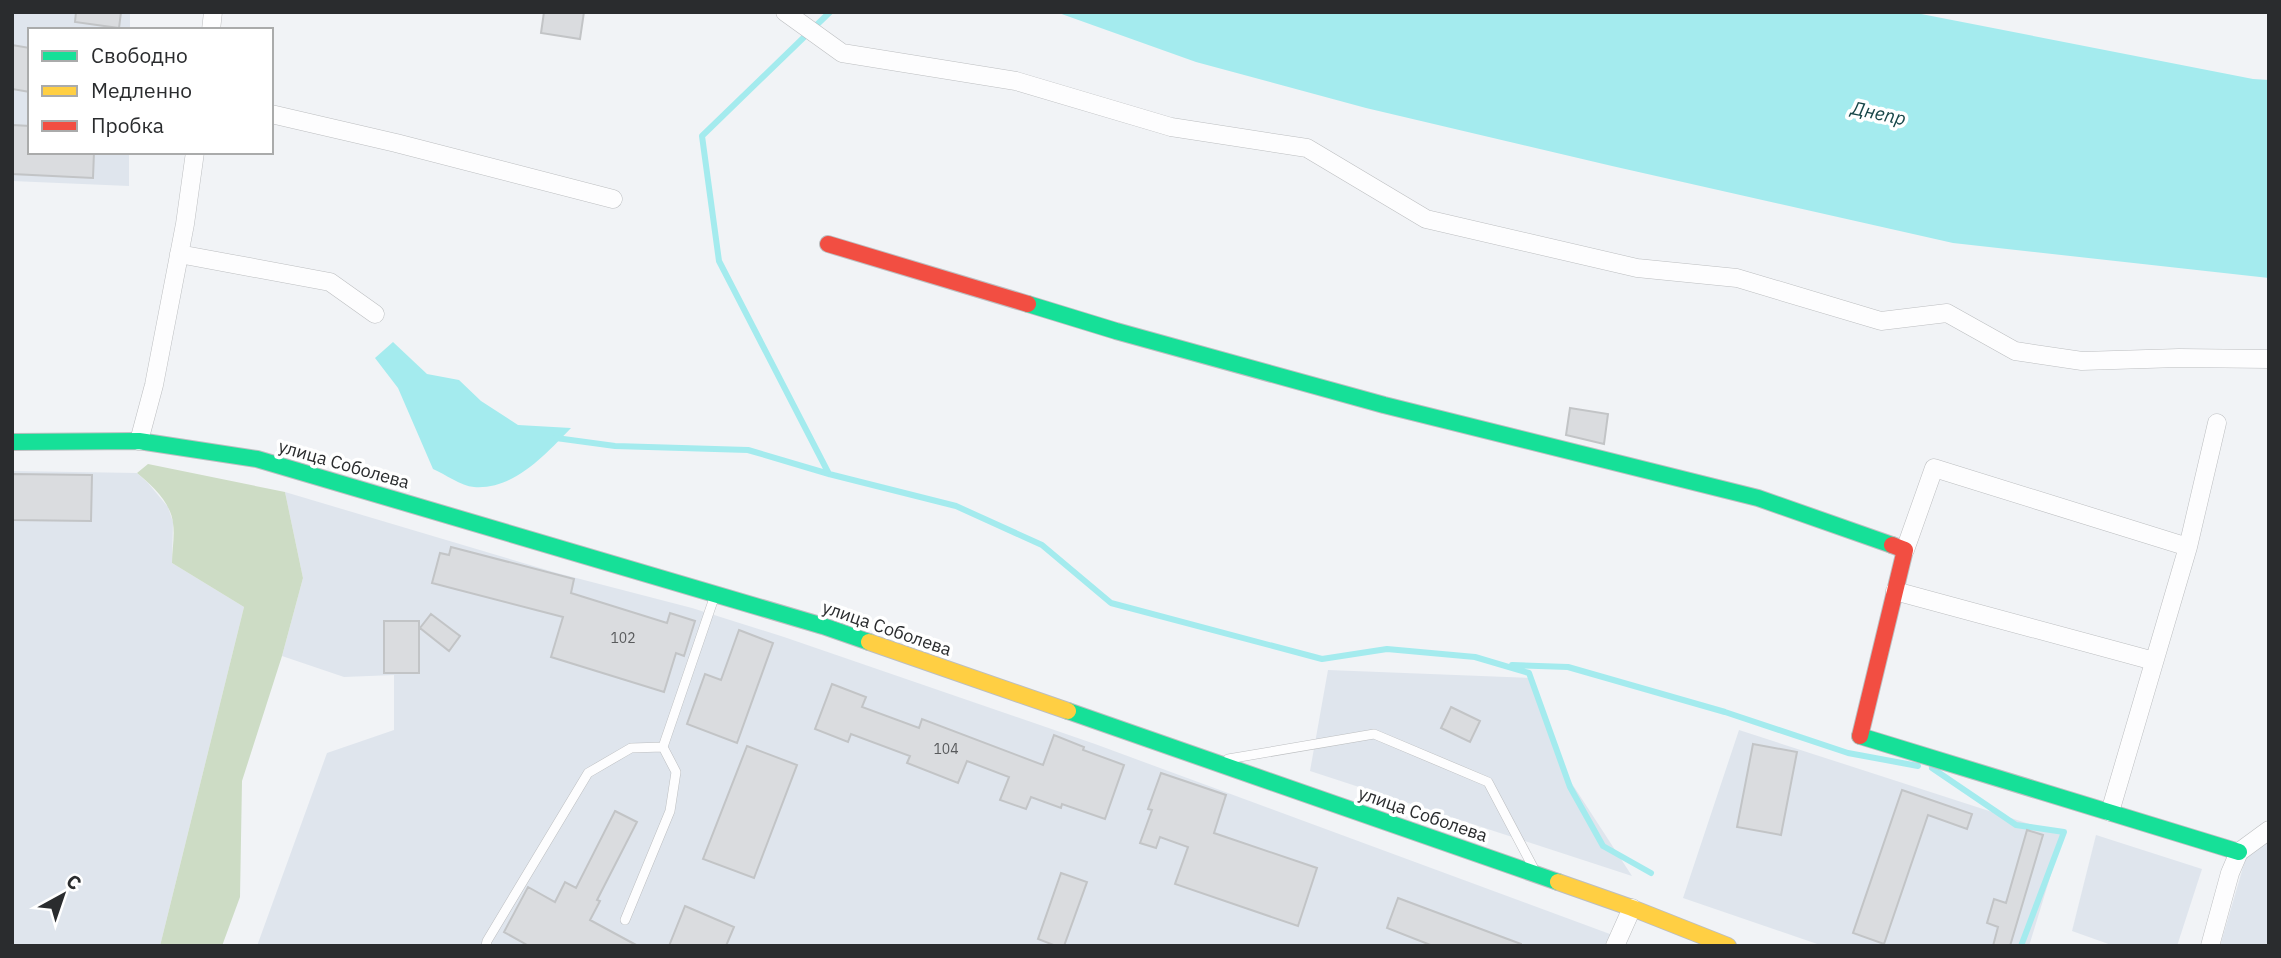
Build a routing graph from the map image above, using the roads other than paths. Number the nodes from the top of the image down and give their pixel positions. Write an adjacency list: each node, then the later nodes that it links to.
1 (785, 12): 8 (street)
2 (273, 114): 4 (street)
3 (195, 154): 6 (street)
4 (613, 199)
5 (828, 244): 13 (street)
6 (179, 254): 7 (street); 10 (street)
7 (375, 314)
8 (2269, 359)
9 (2217, 423): 12 (street)
10 (139, 440): 11 (street, улица Соболева); 15 (street, улица Соболева)
11 (12, 442)
12 (2188, 547): 13 (street); 16 (street)
13 (1905, 550): 14 (street)
14 (1895, 591): 16 (street); 19 (street)
15 (715, 594): 17 (lane); 18 (street, улица Соболева)
16 (2154, 661): 19 (street)
17 (663, 747): 24 (lane); 25 (lane)
18 (1214, 761): 22 (street, улица Соболева); 22 (lane)
19 (2110, 812): 21 (street)
20 (2269, 830): 21 (street)
21 (2239, 852): 28 (street)
22 (1537, 875): 23 (street, улица Соболева)
23 (1632, 908): 26 (street); 27 (street, улица Соболева)
24 (625, 920)
25 (486, 946)
26 (1615, 946)
27 (1728, 946)
28 (2210, 946)

